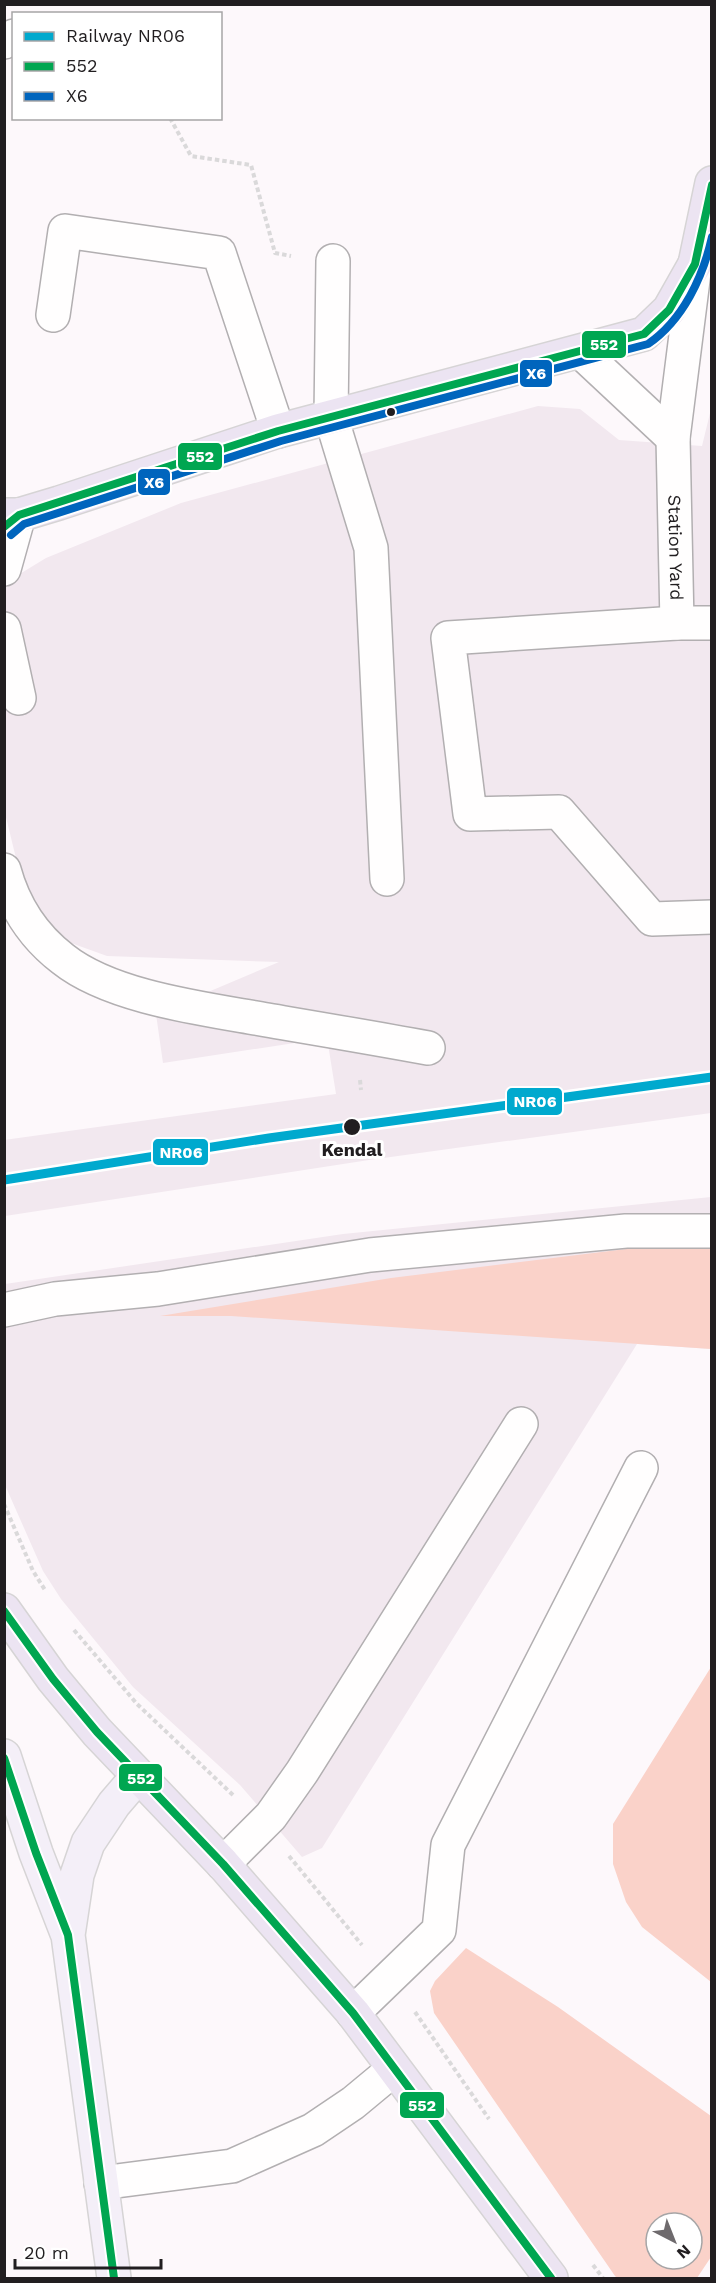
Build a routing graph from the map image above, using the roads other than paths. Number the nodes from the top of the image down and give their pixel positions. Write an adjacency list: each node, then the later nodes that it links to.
1 (711, 183): 3 (highway)
2 (333, 261): 6 (lane)
3 (695, 264): 5 (highway); 8 (lane, Station Yard)
4 (52, 315): 7 (lane)
5 (581, 352): 6 (highway); 8 (lane)
6 (331, 417): 7 (highway); 16 (lane)
7 (278, 431): 9 (highway)
8 (673, 438): 11 (lane, Station Yard)
9 (9, 519): 10 (lane)
10 (4, 569)
11 (676, 623): 12 (lane, Station Yard); 17 (lane)
12 (711, 623)
13 (4, 629): 14 (lane)
14 (19, 698)
15 (4, 870): 18 (lane)
16 (387, 879)
17 (711, 917)
18 (428, 1048)
19 (711, 1231): 20 (lane)
20 (4, 1310)
21 (521, 1424): 26 (lane)
22 (641, 1468): 28 (lane)
23 (4, 1610): 25 (highway)
24 (4, 1756): 27 (main road)
25 (138, 1776): 26 (highway); 27 (main road)
26 (223, 1864): 28 (highway)
27 (68, 1935): 30 (main road)
28 (353, 2013): 29 (highway)
29 (394, 2069): 30 (lane); 32 (highway)
30 (101, 2183): 31 (main road)
31 (108, 2277)
32 (550, 2278)

